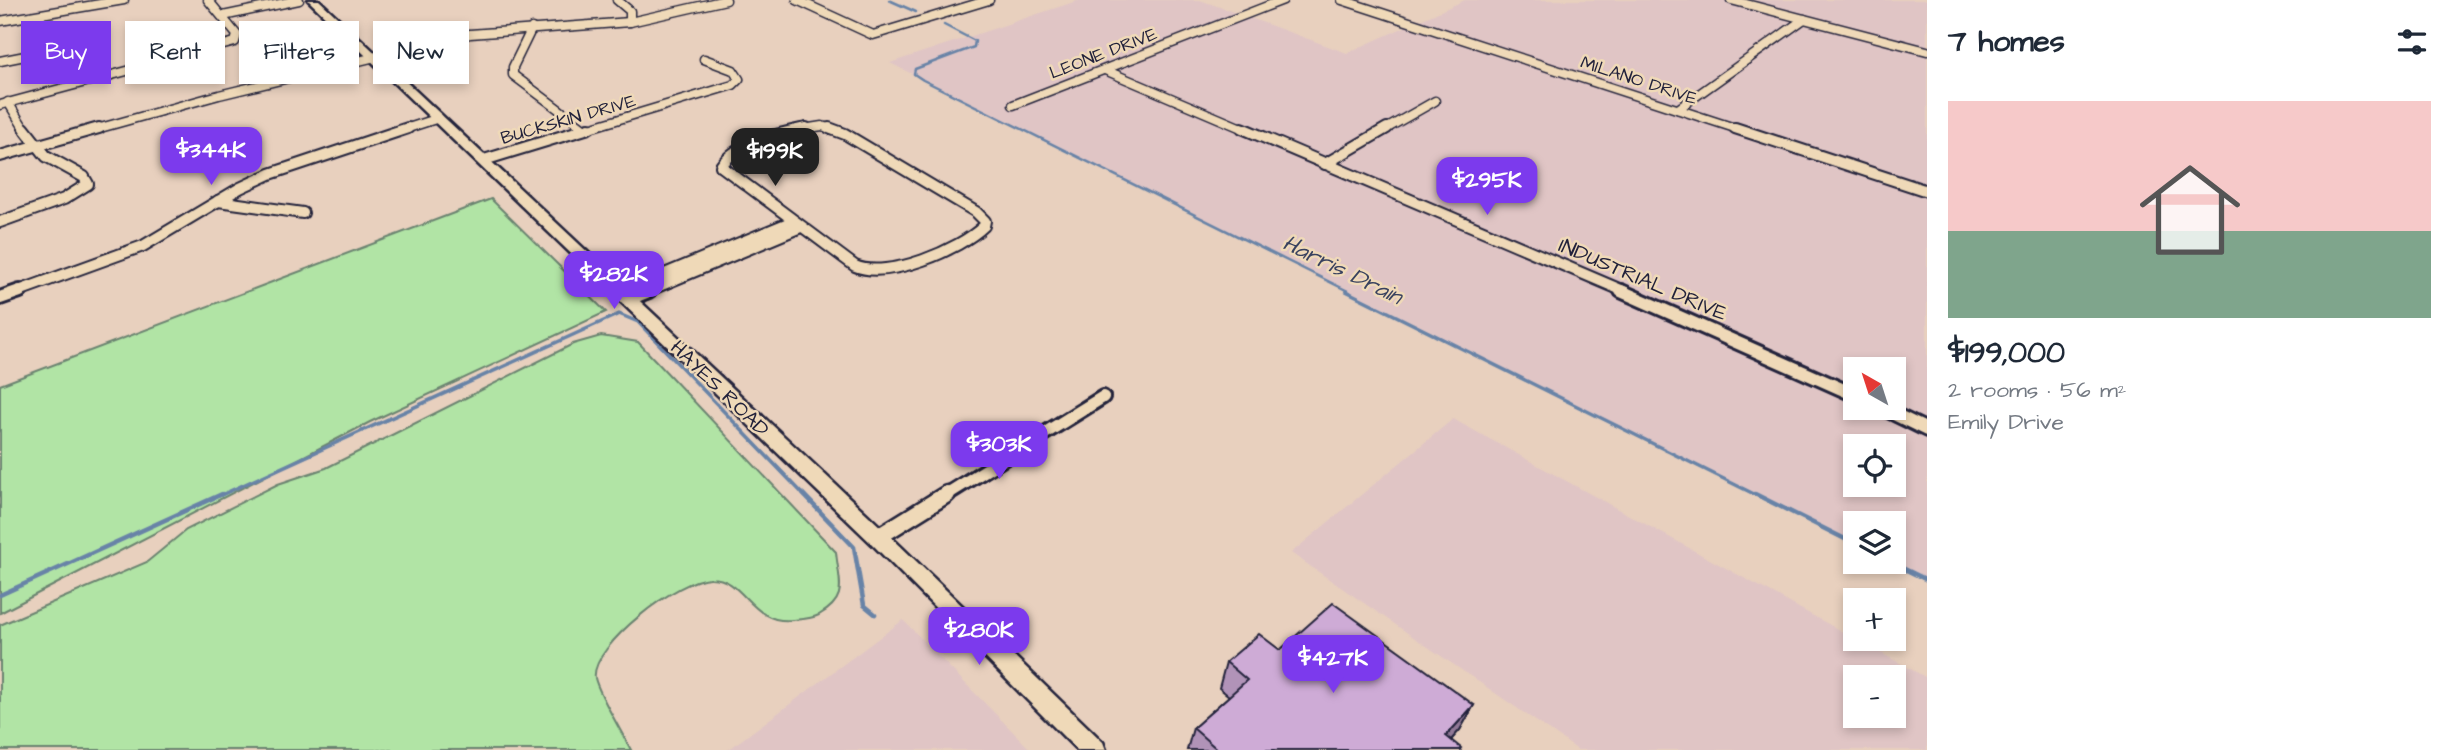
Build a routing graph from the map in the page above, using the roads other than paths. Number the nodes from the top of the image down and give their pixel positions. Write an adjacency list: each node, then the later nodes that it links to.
1 (124, 0): 15 (street)
2 (208, 0): 13 (street)
3 (278, 0): 13 (street)
4 (299, 0): 13 (street)
5 (313, 0): 20 (street, HAYES ROAD)
6 (617, 0): 16 (street)
7 (726, 0): 16 (street)
8 (797, 0): 9 (street)
9 (989, 0)
10 (1283, 0): 25 (street, LEONE DRIVE)
11 (1342, 0): 32 (street, MILANO DRIVE)
12 (1731, 0): 14 (street)
13 (221, 15): 26 (street)
14 (1804, 19): 19 (street); 32 (street)
15 (0, 21)
16 (630, 22): 17 (street)
17 (532, 28): 18 (street); 34 (street)
18 (469, 34)
19 (1927, 51)
20 (373, 55)
21 (21, 57): 24 (street)
22 (373, 57): 35 (street)
23 (704, 59): 34 (street, BUCKSKIN DRIVE)
24 (0, 61)
25 (1105, 70): 31 (street, LEONE DRIVE); 38 (street, INDUSTRIAL DRIVE)
26 (111, 75)
27 (78, 84): 30 (street)
28 (403, 84): 33 (street, HAYES ROAD)
29 (1435, 101): 38 (street)
30 (4, 103): 35 (street)
31 (1013, 105)
32 (1678, 109): 39 (street, MILANO DRIVE)
33 (439, 118): 37 (street, HAYES ROAD); 40 (street)
34 (584, 130): 37 (street, BUCKSKIN DRIVE)
35 (35, 146): 36 (street); 42 (street)
36 (0, 156)
37 (484, 160): 44 (street, HAYES ROAD)
38 (1325, 164): 46 (street, INDUSTRIAL DRIVE)
39 (1927, 191)
40 (218, 201): 41 (street); 45 (street)
41 (303, 213)
42 (0, 222)
43 (797, 224): 43 (street); 44 (street)
44 (625, 296): 50 (street, HAYES ROAD)
45 (0, 298)
46 (1843, 389)
47 (1103, 397): 50 (street)
48 (1906, 420): 49 (street)
49 (1927, 430)
50 (878, 537): 51 (street, HAYES ROAD)
51 (1094, 750)

